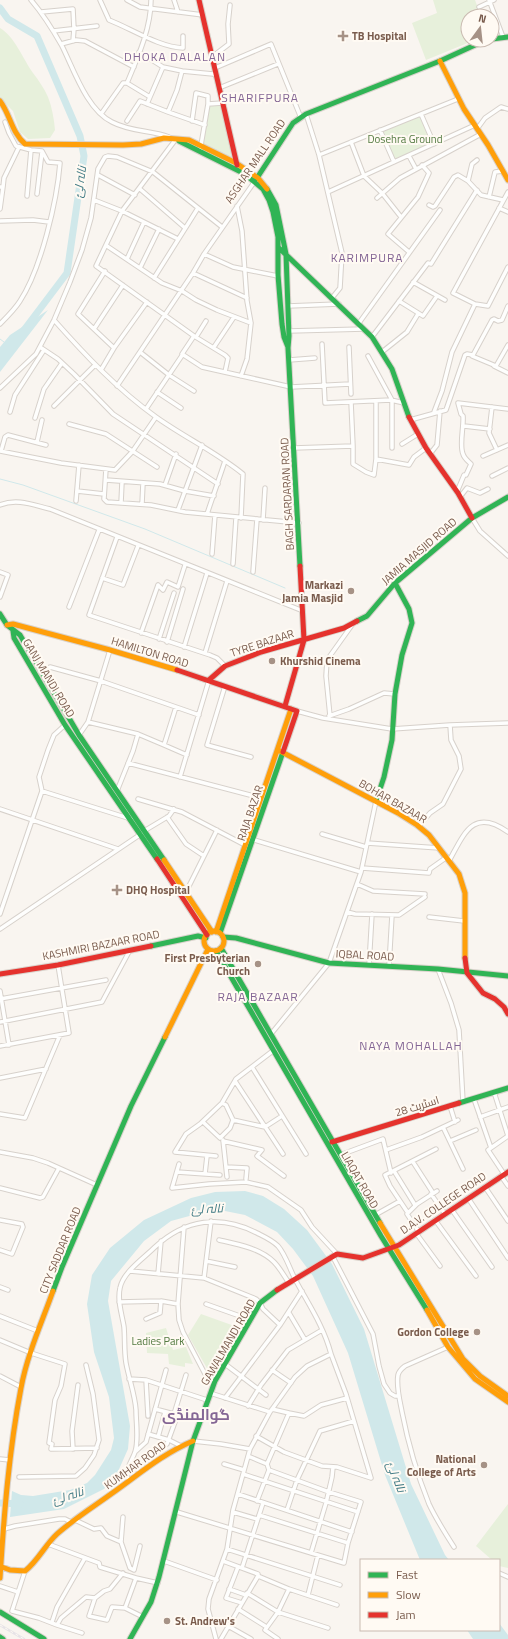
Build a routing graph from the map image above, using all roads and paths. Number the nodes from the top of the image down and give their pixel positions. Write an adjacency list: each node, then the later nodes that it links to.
1 (31, 0): 11 (street)
2 (100, 0): 17 (street)
3 (128, 0): 10 (street)
4 (151, 0): 10 (street)
5 (174, 0): 12 (street)
6 (199, 0): 13 (street)
7 (491, 1): 9 (street); 19 (street)
8 (230, 5): 24 (street)
9 (479, 7)
10 (151, 8): 12 (street); 17 (street)
11 (41, 12): 15 (street); 16 (street)
12 (178, 12): 13 (street)
13 (203, 16): 24 (street)
14 (97, 26): 15 (street)
15 (74, 29): 16 (street); 20 (street)
16 (53, 31): 21 (street)
17 (145, 36): 18 (street); 23 (street)
18 (183, 36)
19 (505, 37)
20 (73, 41): 21 (street); 27 (street)
21 (61, 44): 42 (street)
22 (468, 48): 25 (street, ASGHAR MALL ROAD)
23 (139, 52): 27 (street); 28 (street)
24 (212, 57): 29 (street)
25 (440, 61): 35 (street); 43 (street, ASGHAR MALL ROAD)
26 (278, 64): 29 (street); 33 (street); 45 (street)
27 (134, 67): 32 (street)
28 (163, 67): 30 (street); 34 (street)
29 (215, 68): 31 (street)
30 (182, 71): 31 (street); 41 (street)
31 (217, 76): 33 (street)
32 (127, 83): 34 (street); 42 (street)
33 (219, 88): 37 (street)
34 (150, 97): 38 (street)
35 (458, 99): 44 (street); 52 (street)
36 (0, 101): 46 (street)
37 (223, 103): 39 (street); 67 (street)
38 (147, 104): 41 (street); 47 (street)
39 (208, 104): 48 (street); 51 (street)
40 (508, 109): 52 (street)
41 (168, 112): 48 (street)
42 (101, 114): 55 (street)
43 (306, 114): 45 (street, ASGHAR MALL ROAD); 63 (street)
44 (421, 114): 53 (street); 57 (street)
45 (300, 118): 74 (street, ASGHAR MALL ROAD)
46 (11, 119): 49 (street); 55 (street, BAGH SARDARAN ROAD)
47 (127, 121)
48 (192, 121): 51 (street)
49 (5, 122): 50 (street); 59 (street)
50 (0, 124)
51 (206, 125): 58 (street)
52 (476, 127): 54 (street); 57 (street)
53 (380, 130): 56 (street); 66 (street)
54 (481, 134): 68 (street); 70 (street)
55 (177, 140): 58 (street, BAGH SARDARAN ROAD); 62 (street); 71 (street)
56 (351, 142): 63 (street); 73 (street)
57 (434, 144): 64 (street)
58 (202, 146): 62 (street); 67 (street, BAGH SARDARAN ROAD)
59 (19, 147): 60 (street); 77 (street)
60 (31, 150): 61 (street); 85 (street)
61 (42, 151): 83 (street); 100 (street)
62 (200, 151): 67 (street)
63 (319, 155): 80 (street)
64 (409, 156): 66 (street); 69 (street)
65 (477, 160): 76 (street)
66 (394, 162): 73 (street)
67 (237, 165): 74 (street, BAGH SARDARAN ROAD)
68 (422, 165): 69 (street); 98 (street)
69 (416, 169): 82 (street)
70 (503, 171): 75 (street); 86 (street)
71 (153, 172): 72 (street); 78 (street); 92 (street)
72 (98, 175): 84 (street); 88 (street)
73 (364, 176): 80 (street); 82 (street)
74 (256, 180): 90 (street, ASGHAR MALL ROAD); 107 (street, BAGH SARDARAN ROAD); 110 (street, BAGH SARDARAN ROAD)
75 (508, 180)
76 (468, 181): 79 (street); 91 (street)
77 (1, 187): 94 (street)
78 (140, 189): 84 (street); 103 (street)
79 (477, 190): 86 (street); 119 (street)
80 (328, 192): 124 (street)
81 (508, 192): 89 (street)
82 (382, 193): 87 (street); 98 (street)
83 (37, 194)
84 (135, 195): 96 (street)
85 (27, 196)
86 (489, 197): 89 (street)
87 (377, 198)
88 (94, 200): 96 (street); 136 (street)
89 (503, 200): 93 (street)
90 (237, 206): 102 (street, ASGHAR MALL ROAD); 115 (street)
91 (429, 206)
92 (198, 208): 102 (street); 103 (street)
93 (499, 208): 97 (street); 129 (street)
94 (0, 209)
95 (440, 210): 108 (street)
96 (122, 211): 101 (street); 106 (street)
97 (508, 212)
98 (401, 218): 108 (street)
99 (0, 221): 100 (street)
100 (49, 222): 139 (street)
101 (144, 222): 104 (street); 111 (street)
102 (222, 227): 109 (street, ASGHAR MALL ROAD)
103 (185, 228): 105 (street)
104 (159, 229): 105 (street); 113 (street)
105 (178, 239): 118 (street)
106 (107, 246): 111 (street); 114 (street)
107 (279, 248): 110 (street); 117 (street, BAGH SARDARAN ROAD)
108 (409, 252): 138 (street)
109 (204, 254): 115 (street); 116 (street, ASGHAR MALL ROAD)
110 (286, 254): 124 (street); 130 (street, BAGH SARDARAN ROAD)
111 (127, 259): 113 (street)
112 (508, 267): 129 (street)
113 (140, 268): 118 (street)
114 (105, 271): 120 (street); 141 (street)
115 (246, 271): 117 (street); 123 (street)
116 (193, 273): 121 (street, ASGHAR MALL ROAD); 123 (street)
117 (278, 276): 132 (street, BAGH SARDARAN ROAD)
118 (154, 278): 121 (street)
119 (413, 282): 122 (street); 126 (street)
120 (123, 285): 127 (street); 141 (street)
121 (182, 291): 134 (street, ASGHAR MALL ROAD); 135 (street)
122 (437, 296): 125 (street); 133 (street)
123 (247, 298): 140 (street)
124 (332, 298): 128 (street)
125 (445, 300)
126 (399, 301): 133 (street); 145 (street)
127 (148, 302): 134 (street); 151 (street)
128 (339, 304): 130 (street); 138 (street)
129 (475, 304): 189 (street)
130 (288, 306): 132 (street); 143 (street, BAGH SARDARAN ROAD)
131 (508, 306): 158 (street)
132 (281, 307): 152 (street, BAGH SARDARAN ROAD)
133 (418, 314): 155 (street)
134 (165, 315): 144 (street); 154 (street, ASGHAR MALL ROAD)
135 (234, 317): 140 (street); 149 (street)
136 (54, 320): 148 (street); 162 (street)
137 (206, 321): 144 (street)
138 (359, 323): 142 (street)
139 (0, 324)
140 (251, 324): 168 (street)
141 (94, 329): 151 (street)
142 (364, 329): 143 (street); 145 (street)
143 (289, 331): 152 (street, BAGH SARDARAN ROAD)
144 (195, 337): 149 (street); 156 (street)
145 (372, 337): 155 (street)
146 (322, 344): 171 (street)
147 (508, 345): 163 (street)
148 (40, 347): 153 (street); 174 (street)
149 (214, 347): 165 (street)
150 (349, 347): 170 (street)
151 (114, 348): 164 (street)
152 (288, 348): 160 (street, BAGH SARDARAN ROAD)
153 (44, 350): 161 (street); 188 (street)
154 (140, 352): 167 (street); 172 (street, ASGHAR MALL ROAD)
155 (382, 352): 181 (street)
156 (183, 354): 165 (street); 167 (street)
157 (368, 356): 178 (street)
158 (472, 356): 163 (street); 187 (street)
159 (315, 358): 160 (street)
160 (289, 360): 173 (street, BAGH SARDARAN ROAD)
161 (62, 363): 169 (street); 191 (street)
162 (95, 365): 164 (street); 169 (street)
163 (494, 366): 166 (street)
164 (101, 370): 172 (street)
165 (225, 372): 168 (street)
166 (508, 373)
167 (169, 375): 175 (street); 176 (street)
168 (241, 376): 173 (street)
169 (80, 380): 182 (street); 197 (street)
170 (350, 384): 171 (street); 177 (street)
171 (324, 385): 173 (street); 180 (street)
172 (117, 386): 186 (street)
173 (290, 387): 205 (street, BAGH SARDARAN ROAD)
174 (0, 388)
175 (194, 391)
176 (157, 392): 183 (street); 186 (street)
177 (351, 394)
178 (392, 400): 179 (street); 181 (street); 206 (street)
179 (376, 401): 180 (street); 214 (street)
180 (351, 402): 204 (street)
181 (404, 403): 193 (street)
182 (54, 406)
183 (181, 408)
184 (492, 408): 185 (street); 195 (street); 196 (street)
185 (508, 408)
186 (146, 409): 190 (street)
187 (440, 411): 189 (street); 212 (street)
188 (10, 412)
189 (433, 413): 193 (street)
190 (156, 417): 197 (street); 202 (street)
191 (35, 418)
192 (42, 420): 199 (street)
193 (410, 420): 198 (street)
194 (69, 424): 210 (street)
195 (464, 426): 196 (street); 232 (street)
196 (490, 429): 208 (street)
197 (143, 434): 210 (street); 211 (street)
198 (418, 434): 200 (street); 207 (street)
199 (36, 442): 201 (street); 209 (street)
200 (402, 444)
201 (46, 445)
202 (202, 445): 215 (street); 218 (street)
203 (508, 445): 208 (street)
204 (353, 446): 205 (street); 214 (street)
205 (294, 448): 247 (street, BAGH SARDARAN ROAD)
206 (392, 448)
207 (426, 448): 212 (street); 214 (street)
208 (496, 450): 213 (street)
209 (1, 451): 216 (street)
210 (132, 452): 217 (street); 220 (street)
211 (176, 454): 218 (street); 226 (street)
212 (430, 454): 232 (street)
213 (483, 456)
214 (376, 459)
215 (225, 461): 225 (street); 243 (street)
216 (79, 465): 220 (street); 229 (street)
217 (157, 467)
218 (194, 467): 225 (street); 230 (street)
219 (508, 468): 221 (street)
220 (106, 470): 222 (street)
221 (492, 476)
222 (106, 480): 223 (street); 231 (street)
223 (122, 482): 224 (street); 236 (street)
224 (143, 483): 226 (street); 237 (street)
225 (218, 484): 233 (street)
226 (165, 486): 230 (street)
227 (265, 488): 246 (street)
228 (488, 489): 232 (street)
229 (77, 491): 231 (street); 235 (street)
230 (185, 491): 233 (street); 239 (street)
231 (104, 494): 236 (street)
232 (458, 494): 244 (street)
233 (214, 496): 240 (street)
234 (508, 498): 244 (street, JAMIA MASJID ROAD)
235 (76, 501)
236 (121, 503): 237 (street)
237 (142, 504): 239 (street)
238 (0, 505): 248 (street)
239 (178, 510): 240 (street)
240 (207, 514): 241 (street)
241 (215, 515): 242 (street); 251 (street)
242 (236, 518): 243 (street); 253 (street)
243 (241, 518): 245 (street)
244 (472, 518): 252 (street); 260 (street, JAMIA MASJID ROAD)
245 (257, 520): 246 (street); 256 (street)
246 (263, 520): 247 (street)
247 (299, 523): 265 (street, BAGH SARDARAN ROAD)
248 (99, 530): 249 (street); 264 (street)
249 (117, 537): 250 (street); 258 (street)
250 (138, 546): 254 (street); 258 (street)
251 (212, 554)
252 (508, 556)
253 (233, 564)
254 (185, 565): 257 (street); 270 (street)
255 (0, 572): 263 (street)
256 (253, 572)
257 (207, 573): 259 (street); 274 (street)
258 (102, 578): 270 (street)
259 (226, 581): 265 (street); 276 (street)
260 (395, 583): 268 (street, JAMIA MASJID ROAD); 282 (street)
261 (183, 589): 273 (street)
262 (174, 593): 271 (street)
263 (0, 597)
264 (69, 607)
265 (303, 611): 272 (street, BAGH SARDARAN ROAD)
266 (0, 614): 267 (street)
267 (7, 625): 269 (street); 275 (street, HAMILTON ROAD)
268 (352, 625): 272 (street, JAMIA MASJID ROAD); 287 (street)
269 (13, 631): 278 (street, GANJ MANDI ROAD); 291 (street, GANJ MANDI ROAD)
270 (141, 633): 271 (street)
271 (160, 639): 273 (street)
272 (304, 640): 277 (street, TYRE BAZAAR); 283 (street, BAGH SARDARAN ROAD)
273 (167, 642): 274 (street)
274 (184, 647): 276 (street)
275 (110, 650): 279 (street, HAMILTON ROAD); 280 (street)
276 (205, 653): 277 (street)
277 (225, 666): 279 (street, TYRE BAZAAR)
278 (41, 671): 280 (street); 295 (street, GANJ MANDI ROAD)
279 (209, 680): 281 (street, HAMILTON ROAD); 286 (street)
280 (101, 681): 284 (street); 289 (street)
281 (224, 686): 283 (street, HAMILTON ROAD); 299 (street)
282 (395, 694): 287 (street); 293 (street)
283 (285, 706): 285 (street)
284 (176, 707): 286 (street); 296 (street)
285 (294, 710): 288 (street); 297 (street, RAJA BAZAR)
286 (199, 715): 298 (street)
287 (330, 716): 288 (street)
288 (323, 718): 293 (street)
289 (88, 722): 294 (street); 295 (street)
290 (508, 723): 292 (street)
291 (65, 725): 295 (street, GANJ MANDI ROAD); 302 (street)
292 (450, 725): 293 (street); 312 (street)
293 (392, 729): 306 (street)
294 (138, 734): 296 (street); 300 (street)
295 (77, 737): 303 (street, GANJ MANDI ROAD); 310 (street, GANJ MANDI ROAD)
296 (164, 745): 298 (street)
297 (280, 751): 304 (street); 306 (street, BOHAR BAZAAR); 317 (street, RAJA BAZAR)
298 (187, 755): 301 (street)
299 (251, 757)
300 (128, 763): 301 (street); 303 (street)
301 (180, 777): 304 (street)
302 (42, 791): 310 (street); 311 (street)
303 (117, 791): 315 (street, GANJ MANDI ROAD)
304 (262, 798): 317 (street)
305 (138, 799): 308 (street)
306 (376, 801): 312 (street, BOHAR BAZAAR); 319 (street)
307 (0, 808): 311 (street)
308 (174, 809): 309 (street); 313 (street)
309 (167, 817): 315 (street); 322 (street)
310 (131, 819): 315 (street, GANJ MANDI ROAD)
311 (33, 820): 321 (street); 328 (street)
312 (419, 826): 320 (street, BOHAR BAZAAR)
313 (217, 830): 318 (street); 322 (street)
314 (508, 832): 323 (street)
315 (143, 833): 321 (street); 326 (street, GANJ MANDI ROAD); 335 (street, GANJ MANDI ROAD)
316 (322, 834): 319 (street)
317 (250, 838): 318 (street); 324 (street); 334 (street, RAJA BAZAR)
318 (245, 845): 334 (street)
319 (367, 845): 320 (street); 324 (street)
320 (439, 848): 323 (street, BOHAR BAZAAR)
321 (118, 849): 333 (street)
322 (204, 856): 326 (street)
323 (448, 859): 324 (street); 332 (street, BOHAR BAZAAR)
324 (361, 870): 325 (street)
325 (357, 884): 327 (street); 330 (street)
326 (186, 892): 334 (street, GANJ MANDI ROAD)
327 (347, 912): 329 (street); 340 (street)
328 (0, 914)
329 (372, 914): 330 (street); 342 (street)
330 (392, 915): 343 (street)
331 (429, 917): 332 (street)
332 (464, 921): 345 (street, BOHAR BAZAAR)
333 (0, 930)
334 (218, 933): 335 (street); 336 (street); 340 (street, IQBAL ROAD)
335 (206, 936): 337 (street); 338 (street, KASHMIRI BAZAAR ROAD)
336 (221, 948): 339 (street); 356 (street, LIAQAT ROAD)
337 (208, 949): 339 (street); 408 (street, CITY SADDAR ROAD)
338 (130, 950): 341 (street, KASHMIRI BAZAAR ROAD); 352 (street)
339 (216, 951): 360 (street, LIAQAT ROAD)
340 (329, 963): 342 (street, IQBAL ROAD); 356 (street)
341 (58, 965): 346 (street, KASHMIRI BAZAAR ROAD); 349 (street)
342 (369, 965): 343 (street, IQBAL ROAD)
343 (389, 966): 344 (street, IQBAL ROAD)
344 (438, 969): 345 (street, IQBAL ROAD); 368 (street)
345 (467, 973): 347 (street, IQBAL ROAD); 353 (street)
346 (0, 974)
347 (508, 976)
348 (106, 980): 349 (street)
349 (62, 988): 351 (street); 352 (street)
350 (0, 991): 351 (street)
351 (1, 999): 355 (street)
352 (65, 1010): 355 (street); 357 (street)
353 (508, 1014)
354 (0, 1022): 355 (street)
355 (5, 1022): 358 (street)
356 (271, 1034): 385 (street, LIAQAT ROAD)
357 (60, 1035): 358 (street); 362 (street)
358 (9, 1045): 359 (street)
359 (0, 1046)
360 (274, 1050): 361 (street); 428 (street, LIAQAT ROAD)
361 (252, 1067): 364 (street); 374 (street)
362 (46, 1069): 363 (street); 373 (street)
363 (0, 1078)
364 (235, 1081): 369 (street); 378 (street)
365 (508, 1088): 366 (street, اسٹریٹ 28)
366 (494, 1092): 367 (street, اسٹریٹ 28); 372 (street)
367 (474, 1099): 368 (street, اسٹریٹ 28); 375 (street)
368 (464, 1102): 370 (street, اسٹریٹ 28)
369 (222, 1103): 376 (street); 377 (street)
370 (450, 1106): 379 (street); 385 (street, اسٹریٹ 28)
371 (508, 1107): 372 (street)
372 (500, 1109): 375 (street); 382 (street)
373 (0, 1114)
374 (282, 1116): 378 (street); 391 (street)
375 (480, 1117): 386 (street)
376 (233, 1120): 378 (street); 381 (street)
377 (203, 1122): 381 (street); 393 (street)
378 (265, 1127): 390 (street)
379 (443, 1127): 384 (street); 388 (street)
380 (476, 1130): 384 (street)
381 (223, 1135): 383 (street)
382 (508, 1136): 386 (street)
383 (223, 1140): 397 (street); 405 (street)
384 (450, 1141): 399 (street)
385 (332, 1142): 392 (street, LIAQAT ROAD)
386 (491, 1148): 403 (street)
387 (436, 1149): 395 (street)
388 (386, 1150): 392 (street); 401 (street)
389 (0, 1152): 398 (street)
390 (283, 1154)
391 (306, 1154)
392 (340, 1155): 419 (street, LIAQAT ROAD)
393 (208, 1156): 394 (street); 402 (street)
394 (216, 1156)
395 (413, 1162): 401 (street); 412 (street)
396 (179, 1164): 400 (street)
397 (226, 1167): 406 (street); 407 (street)
398 (60, 1168): 408 (street); 411 (street)
399 (463, 1169)
400 (177, 1172): 402 (street); 430 (street)
401 (392, 1172): 414 (street); 415 (street)
402 (205, 1174): 404 (street)
403 (504, 1174): 409 (street); 410 (street, D.A.V. COLLEGE ROAD)
404 (220, 1175)
405 (284, 1176)
406 (227, 1177)
407 (246, 1179)
408 (98, 1185): 457 (street, CITY SADDAR ROAD)
409 (508, 1186)
410 (485, 1187): 413 (street, D.A.V. COLLEGE ROAD); 423 (street)
411 (0, 1188)
412 (434, 1193): 415 (street); 418 (street)
413 (468, 1198): 416 (street, D.A.V. COLLEGE ROAD); 431 (street)
414 (400, 1201): 417 (street); 419 (street)
415 (416, 1205): 417 (street)
416 (452, 1210): 418 (street, D.A.V. COLLEGE ROAD); 435 (street)
417 (408, 1213): 425 (street)
418 (445, 1214): 421 (street, D.A.V. COLLEGE ROAD)
419 (375, 1215): 428 (street, LIAQAT ROAD)
420 (0, 1220): 429 (street)
421 (436, 1220): 425 (street, D.A.V. COLLEGE ROAD); 439 (street)
422 (211, 1221): 424 (street); 432 (street); 441 (street)
423 (508, 1221)
424 (184, 1227): 427 (street); 438 (street)
425 (417, 1233): 428 (street, D.A.V. COLLEGE ROAD); 433 (street)
426 (219, 1240): 442 (street)
427 (161, 1242): 436 (street); 437 (street)
428 (391, 1248): 430 (street); 460 (street, LIAQAT ROAD); 482 (street, LIAQAT ROAD)
429 (0, 1250)
430 (335, 1255): 441 (street, GAWALMANDI ROAD); 481 (street)
431 (508, 1258)
432 (206, 1261): 434 (street); 440 (street)
433 (440, 1266)
434 (235, 1267)
435 (492, 1267)
436 (130, 1271): 437 (street); 447 (street)
437 (158, 1274): 438 (street)
438 (180, 1275): 440 (street); 449 (street)
439 (476, 1276)
440 (204, 1278): 448 (street)
441 (297, 1278): 442 (street, GAWALMANDI ROAD); 445 (street)
442 (289, 1283): 448 (street, GAWALMANDI ROAD)
443 (0, 1286): 444 (street)
444 (8, 1290)
445 (302, 1291): 451 (street); 456 (street)
446 (161, 1301): 447 (street); 449 (street); 453 (street)
447 (119, 1302): 470 (street)
448 (260, 1303): 454 (street, GAWALMANDI ROAD); 455 (street)
449 (178, 1304): 472 (street)
450 (206, 1304): 454 (street)
451 (289, 1313): 455 (street); 459 (street)
452 (0, 1316): 457 (street)
453 (146, 1319)
454 (251, 1320): 463 (street, GAWALMANDI ROAD)
455 (280, 1325): 469 (street)
456 (322, 1330): 459 (street); 462 (street)
457 (38, 1331): 461 (street, CITY SADDAR ROAD)
458 (0, 1340): 461 (street)
459 (305, 1340): 466 (street)
460 (448, 1348): 481 (street); 486 (street, LIAQAT ROAD)
461 (31, 1353): 476 (street, CITY SADDAR ROAD); 503 (street)
462 (330, 1354): 473 (street); 484 (street)
463 (225, 1364): 469 (street); 472 (street, GAWALMANDI ROAD)
464 (86, 1365): 502 (street)
465 (166, 1370): 475 (street)
466 (272, 1370): 473 (street); 477 (street)
467 (186, 1375): 478 (street)
468 (0, 1376): 476 (street)
469 (242, 1376): 477 (street); 483 (street)
470 (129, 1379): 471 (street); 505 (street)
471 (146, 1380): 475 (street); 492 (street)
472 (215, 1381): 479 (street, GAWALMANDI ROAD)
473 (290, 1383): 489 (street)
474 (78, 1385): 503 (street)
475 (162, 1385): 478 (street); 488 (street)
476 (21, 1387): 508 (street, CITY SADDAR ROAD)
477 (258, 1389): 480 (street); 487 (street)
478 (181, 1392): 485 (street); 490 (street)
479 (210, 1393): 483 (street); 485 (street, GAWALMANDI ROAD)
480 (266, 1395)
481 (399, 1396): 544 (street)
482 (508, 1396)
483 (225, 1398): 487 (street)
484 (347, 1398): 491 (street); 493 (street)
485 (207, 1400): 499 (street, GAWALMANDI ROAD)
486 (508, 1402)
487 (248, 1406): 489 (street)
488 (155, 1409): 490 (street); 495 (street)
489 (271, 1410): 491 (street); 496 (street)
490 (165, 1412): 497 (street)
491 (289, 1413): 501 (street)
492 (148, 1416)
493 (354, 1421): 509 (street); 512 (street)
494 (175, 1422): 498 (street)
495 (148, 1434): 497 (street); 505 (street)
496 (256, 1436): 501 (street); 504 (street)
497 (158, 1437): 498 (street)
498 (169, 1440): 500 (street); 513 (street)
499 (193, 1441): 500 (street, KUMHAR ROAD); 504 (street); 527 (street, GAWALMANDI ROAD)
500 (181, 1446): 517 (street, KUMHAR ROAD)
501 (274, 1447): 509 (street); 511 (street)
502 (96, 1448): 503 (street); 516 (street)
503 (73, 1449)
504 (250, 1449): 506 (street)
505 (135, 1452): 513 (street)
506 (248, 1456): 511 (street); 515 (street)
507 (0, 1459): 508 (street)
508 (10, 1460): 536 (street, CITY SADDAR ROAD)
509 (306, 1460): 512 (street); 518 (street)
510 (224, 1464): 515 (street)
511 (268, 1464): 514 (street)
512 (333, 1466): 521 (street)
513 (128, 1470): 517 (street)
514 (269, 1470): 518 (street); 519 (street)
515 (244, 1472): 519 (street); 522 (street)
516 (19, 1477)
517 (129, 1480): 533 (street, KUMHAR ROAD)
518 (298, 1480): 520 (street); 521 (street)
519 (264, 1482): 520 (street); 523 (street)
520 (294, 1492): 525 (street); 526 (street)
521 (328, 1492): 525 (street); 529 (street)
522 (238, 1494): 523 (street); 528 (street)
523 (257, 1501): 524 (street)
524 (263, 1503): 526 (street); 530 (street)
525 (326, 1503): 529 (street); 534 (street)
526 (287, 1510): 534 (street)
527 (177, 1512): 535 (street); 551 (street, GAWALMANDI ROAD)
528 (233, 1512): 532 (street); 535 (street)
529 (358, 1512): 537 (street)
530 (259, 1514): 532 (street); 538 (street)
531 (123, 1517): 540 (street)
532 (257, 1519): 539 (street)
533 (73, 1521): 536 (street); 540 (street); 542 (street, KUMHAR ROAD)
534 (320, 1521): 537 (street); 538 (street)
535 (230, 1527): 539 (street); 545 (street)
536 (4, 1529): 552 (street, CITY SADDAR ROAD)
537 (352, 1532): 541 (street)
538 (317, 1533): 541 (street); 546 (street)
539 (253, 1535): 546 (street); 547 (street)
540 (121, 1542): 543 (street)
541 (348, 1543): 548 (street)
542 (48, 1544): 549 (street); 555 (street, KUMHAR ROAD)
543 (140, 1546)
544 (454, 1546)
545 (227, 1549): 547 (street); 550 (street)
546 (311, 1553): 548 (street)
547 (246, 1555): 554 (street); 558 (street)
548 (318, 1555): 558 (street)
549 (85, 1558): 556 (street); 578 (street)
550 (223, 1560): 553 (street); 561 (street)
551 (164, 1561): 561 (street); 562 (street, GAWALMANDI ROAD)
552 (2, 1567): 555 (street); 559 (street, CITY SADDAR ROAD)
553 (238, 1567): 554 (street); 565 (street)
554 (242, 1568): 557 (street)
555 (25, 1570): 567 (street)
556 (123, 1573): 560 (street); 570 (street)
557 (258, 1576): 566 (street); 568 (street)
558 (314, 1577): 563 (street); 569 (street)
559 (0, 1578)
560 (136, 1578): 562 (street); 573 (street)
561 (216, 1580): 588 (street)
562 (158, 1583): 577 (street, GAWALMANDI ROAD)
563 (340, 1585)
564 (0, 1586): 567 (street)
565 (229, 1589): 568 (street); 571 (street)
566 (289, 1589): 569 (street); 576 (street)
567 (18, 1592): 578 (street)
568 (246, 1594): 571 (street); 576 (street)
569 (308, 1595): 572 (street)
570 (95, 1598): 573 (street); 579 (street)
571 (242, 1603): 574 (street)
572 (337, 1605)
573 (124, 1608): 577 (street)
574 (238, 1609): 580 (street); 581 (street)
575 (0, 1612): 586 (street)
576 (278, 1612): 582 (street); 591 (street)
577 (143, 1617): 587 (street, GAWALMANDI ROAD)
578 (52, 1622): 579 (street)
579 (57, 1625): 583 (street)
580 (228, 1626): 589 (street); 590 (street)
581 (265, 1626)
582 (328, 1628)
583 (82, 1633)
584 (0, 1637): 585 (street)
585 (3, 1639)
586 (44, 1639)
587 (130, 1639)
588 (216, 1639)
589 (221, 1639)
590 (251, 1639)
591 (278, 1639)

